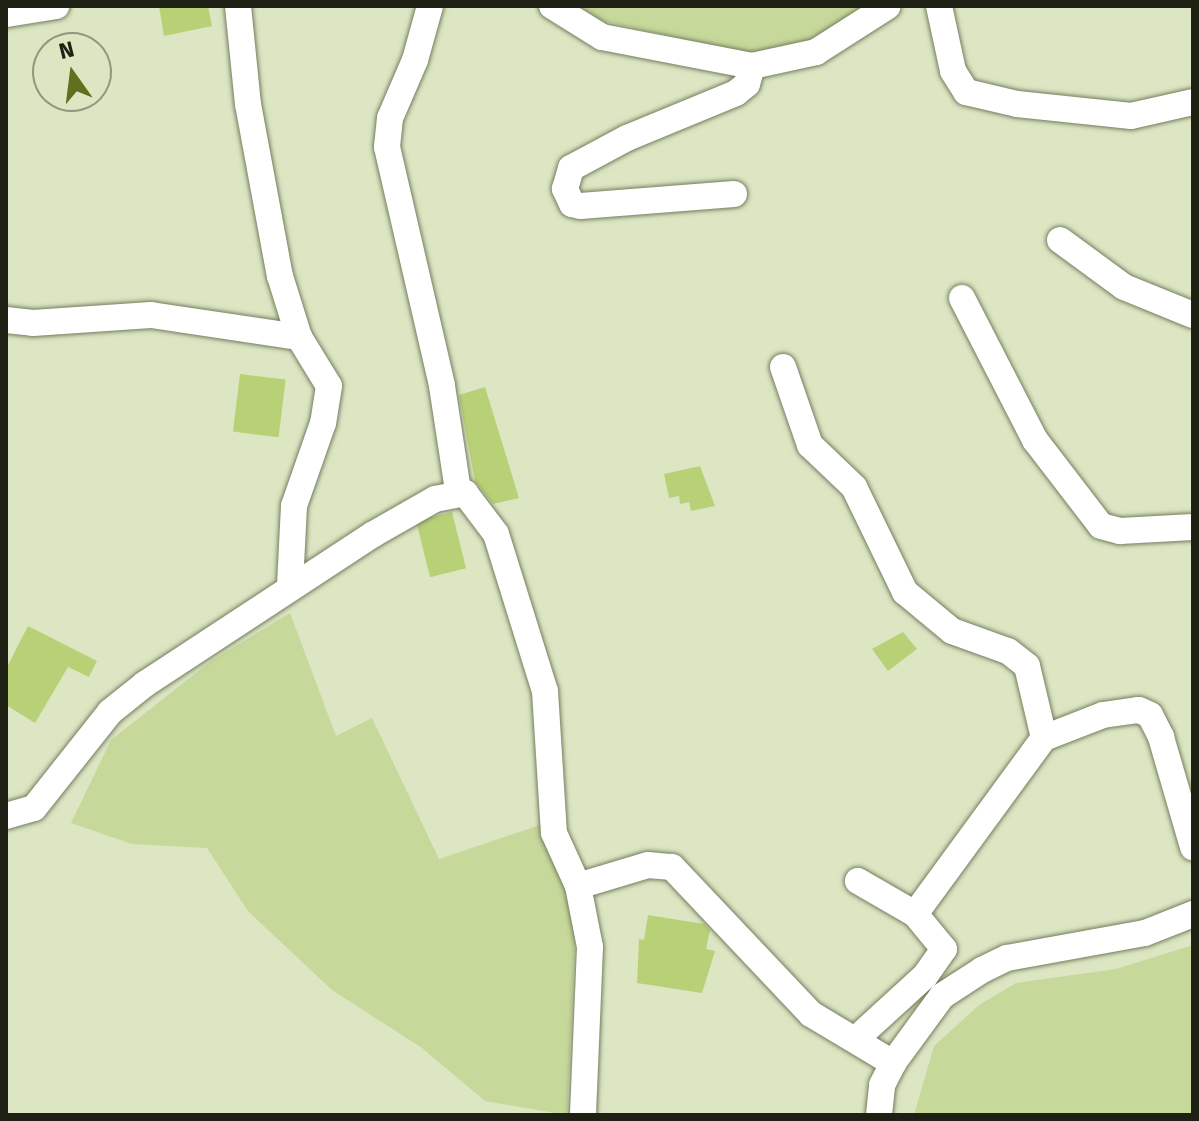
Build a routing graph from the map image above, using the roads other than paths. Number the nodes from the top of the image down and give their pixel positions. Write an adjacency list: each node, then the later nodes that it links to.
1 (56, 6): 7 (street)
2 (238, 6): 15 (street)
3 (430, 6): 17 (street)
4 (552, 6): 8 (street)
5 (888, 6): 8 (street)
6 (939, 6): 9 (street)
7 (6, 14)
8 (752, 66): 10 (street)
9 (1193, 102)
10 (734, 194)
11 (1060, 240): 13 (street)
12 (962, 298): 18 (street)
13 (1193, 315)
14 (6, 320): 15 (street)
15 (299, 337): 19 (street)
16 (783, 367): 20 (street)
17 (458, 491): 19 (street); 24 (street)
18 (1193, 527)
19 (290, 585): 21 (street)
20 (1044, 738): 22 (street); 25 (street)
21 (6, 816)
22 (1193, 847)
23 (858, 881): 25 (street)
24 (578, 886): 27 (street); 29 (street)
25 (915, 914): 27 (street)
26 (1193, 914): 28 (street)
27 (857, 1038): 28 (street)
28 (893, 1063): 30 (street)
29 (583, 1115)
30 (879, 1115)

